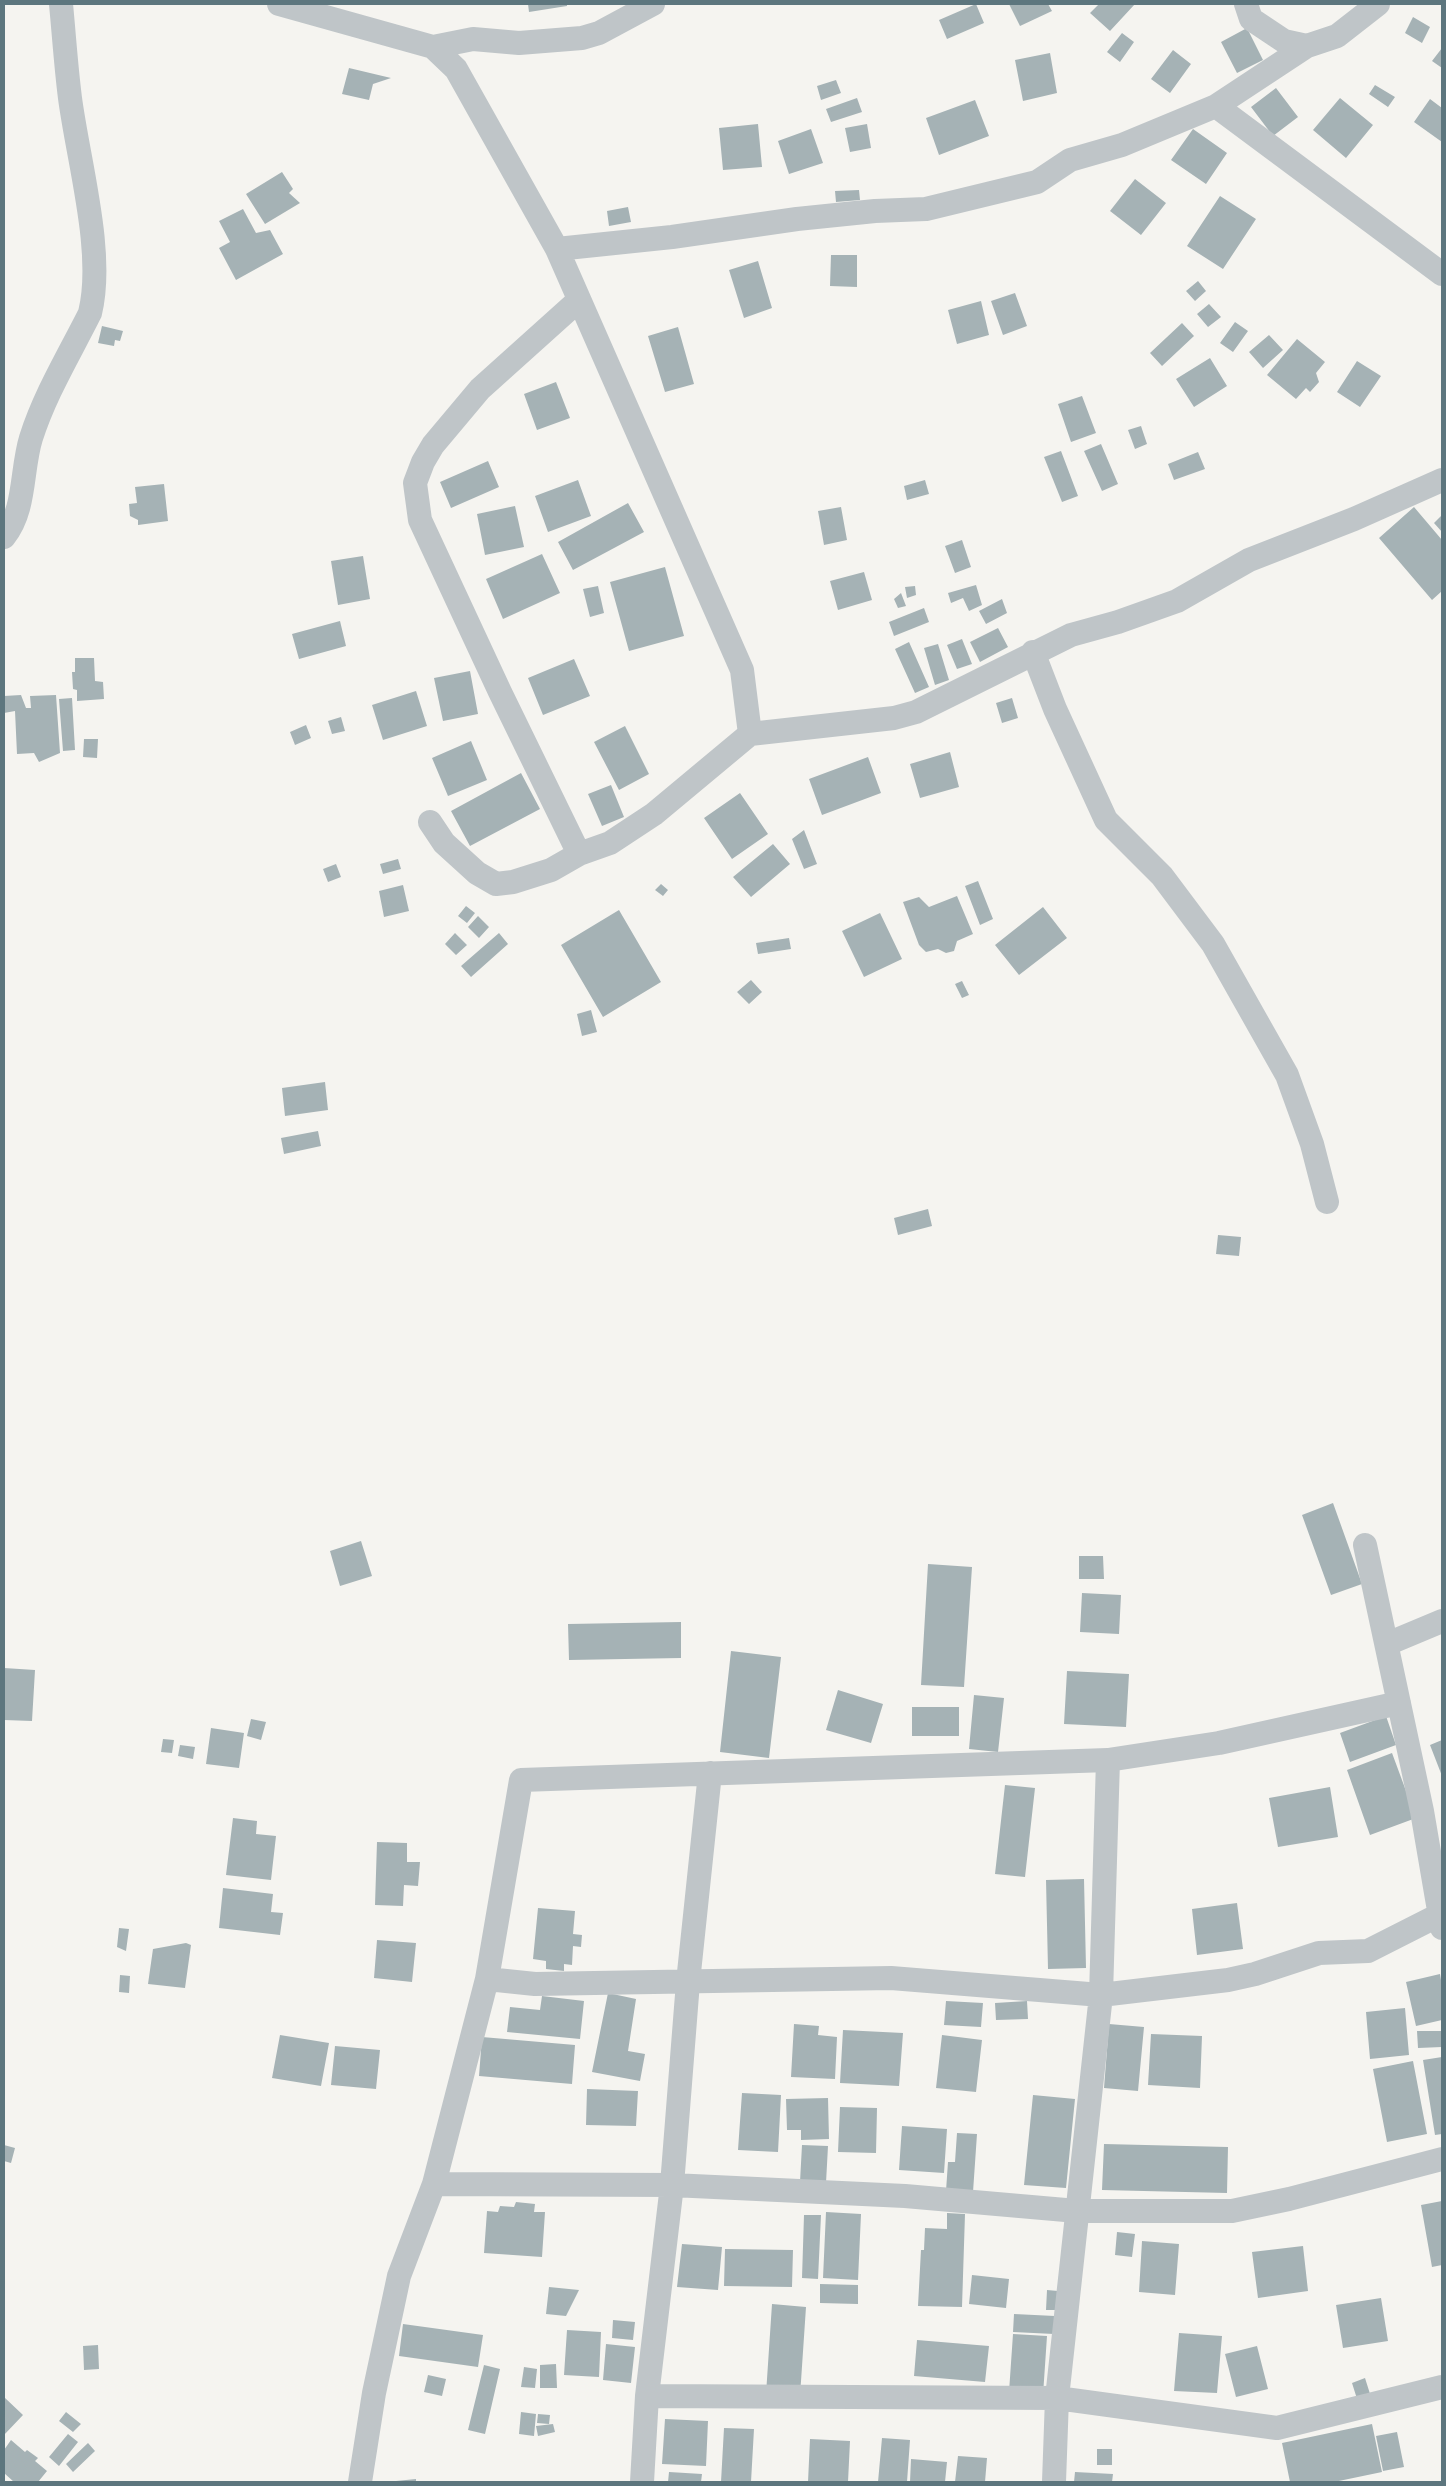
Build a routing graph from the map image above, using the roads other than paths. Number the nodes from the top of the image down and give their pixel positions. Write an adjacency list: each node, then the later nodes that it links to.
1 (61, 4): 13 (street)
2 (279, 4): 7 (street)
3 (653, 4): 7 (street)
4 (1246, 4): 6 (street)
5 (1378, 4): 6 (street)
6 (1307, 46): 8 (street)
7 (433, 47): 9 (street)
8 (1216, 106): 9 (street); 10 (street)
9 (557, 249): 11 (street)
10 (1442, 274)
11 (579, 300): 15 (street); 17 (street)
12 (1442, 480): 14 (street)
13 (4, 537)
14 (1033, 652): 15 (street); 18 (street)
15 (750, 734): 17 (street)
16 (430, 822): 17 (street)
17 (579, 854)
18 (1328, 1202)
19 (1365, 1544): 21 (street)
20 (1442, 1621): 21 (street)
21 (1387, 1644): 22 (street)
22 (1399, 1703): 23 (street); 25 (street)
23 (1108, 1760): 24 (street); 29 (street)
24 (710, 1773): 27 (street); 28 (street)
25 (1435, 1846): 26 (street)
26 (1440, 1921): 29 (street)
27 (487, 1979): 28 (street); 31 (street)
28 (688, 1982): 29 (street); 32 (street)
29 (1101, 1996): 33 (street)
30 (1442, 2159): 33 (street)
31 (434, 2184): 32 (street); 37 (street)
32 (672, 2185): 33 (street); 35 (street)
33 (1077, 2211): 36 (street)
34 (1442, 2387): 36 (street)
35 (647, 2396): 36 (street); 38 (street)
36 (1057, 2398): 39 (street)
37 (360, 2482)
38 (642, 2482)
39 (1054, 2482)

